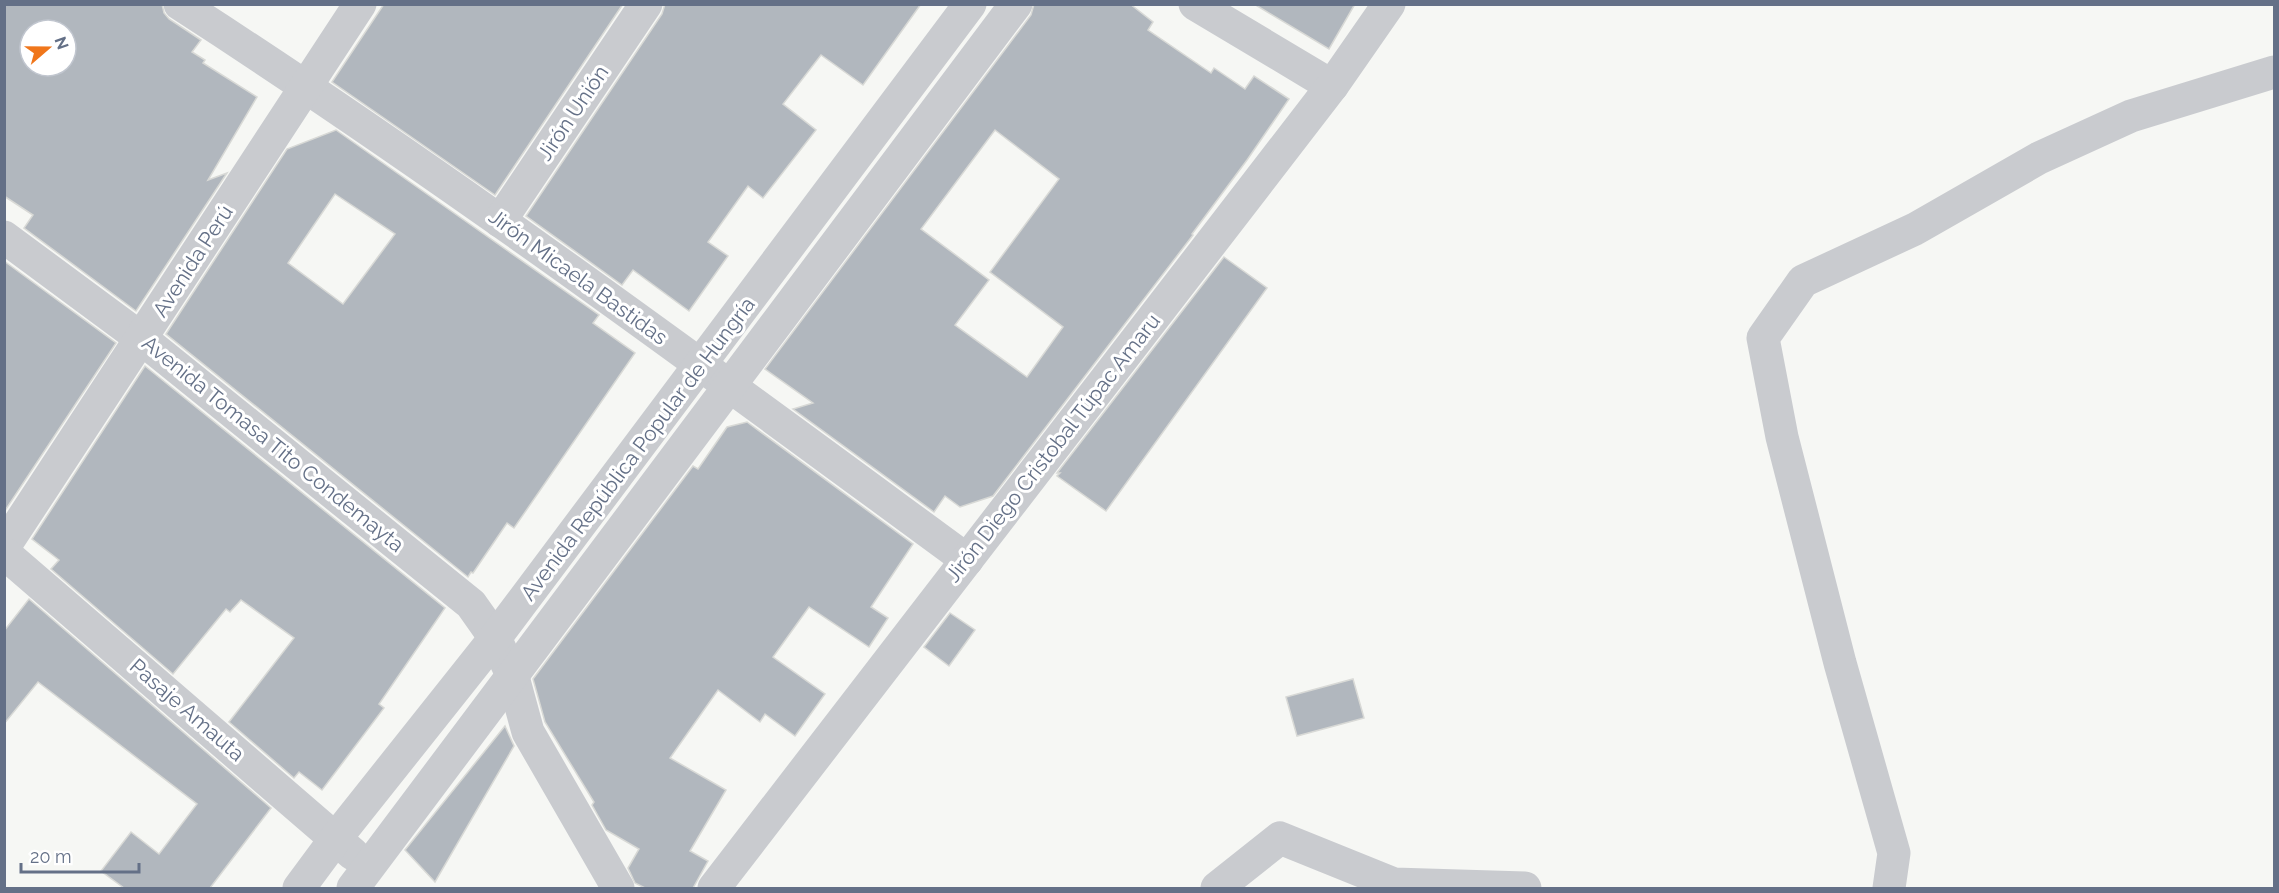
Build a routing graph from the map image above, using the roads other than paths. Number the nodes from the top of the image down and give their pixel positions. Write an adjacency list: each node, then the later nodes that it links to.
1 (180, 4): 9 (street, Jirón Micaela Bastidas)
2 (360, 4): 9 (street, Avenida Perú)
3 (646, 4): 11 (street, Jirón Unión)
4 (970, 4): 14 (street, Avenida República Popular de Hungría)
5 (1016, 4): 15 (street, Avenida República Popular de Hungría)
6 (1195, 4): 10 (street)
7 (1389, 4): 10 (street, Jirón Diego Cristobal Túpac Amaru)
8 (2274, 72): 28 (street)
9 (308, 86): 11 (street, Jirón Micaela Bastidas); 13 (street, Avenida Perú)
10 (1332, 86): 18 (street, Jirón Diego Cristobal Túpac Amaru)
11 (500, 221): 14 (street, Jirón Micaela Bastidas)
12 (4, 237): 13 (street, Avenida Tomasa Tito Condemayta)
13 (142, 339): 16 (street, Avenida Perú); 19 (street, Avenida Tomasa Tito Condemayta)
14 (700, 365): 15 (street, Jirón Micaela Bastidas); 19 (street, Avenida República Popular de Hungría)
15 (730, 386): 18 (street, Jirón Micaela Bastidas); 20 (street, Avenida República Popular de Hungría)
16 (4, 547)
17 (4, 554): 21 (street, Pasaje Amauta)
18 (967, 560): 25 (street, Jirón Diego Cristobal Túpac Amaru)
19 (495, 638): 20 (street, Avenida Tomasa Tito Condemayta); 21 (street, Avenida República Popular de Hungría)
20 (513, 677): 22 (street, Avenida República Popular de Hungría); 24 (street, Avenida Tomasa Tito Condemayta)
21 (336, 838): 22 (street, Pasaje Amauta); 23 (street, Avenida República Popular de Hungría)
22 (361, 878)
23 (299, 888)
24 (618, 888)
25 (714, 888)
26 (1217, 888): 27 (street)
27 (1525, 888)
28 (1889, 888)

